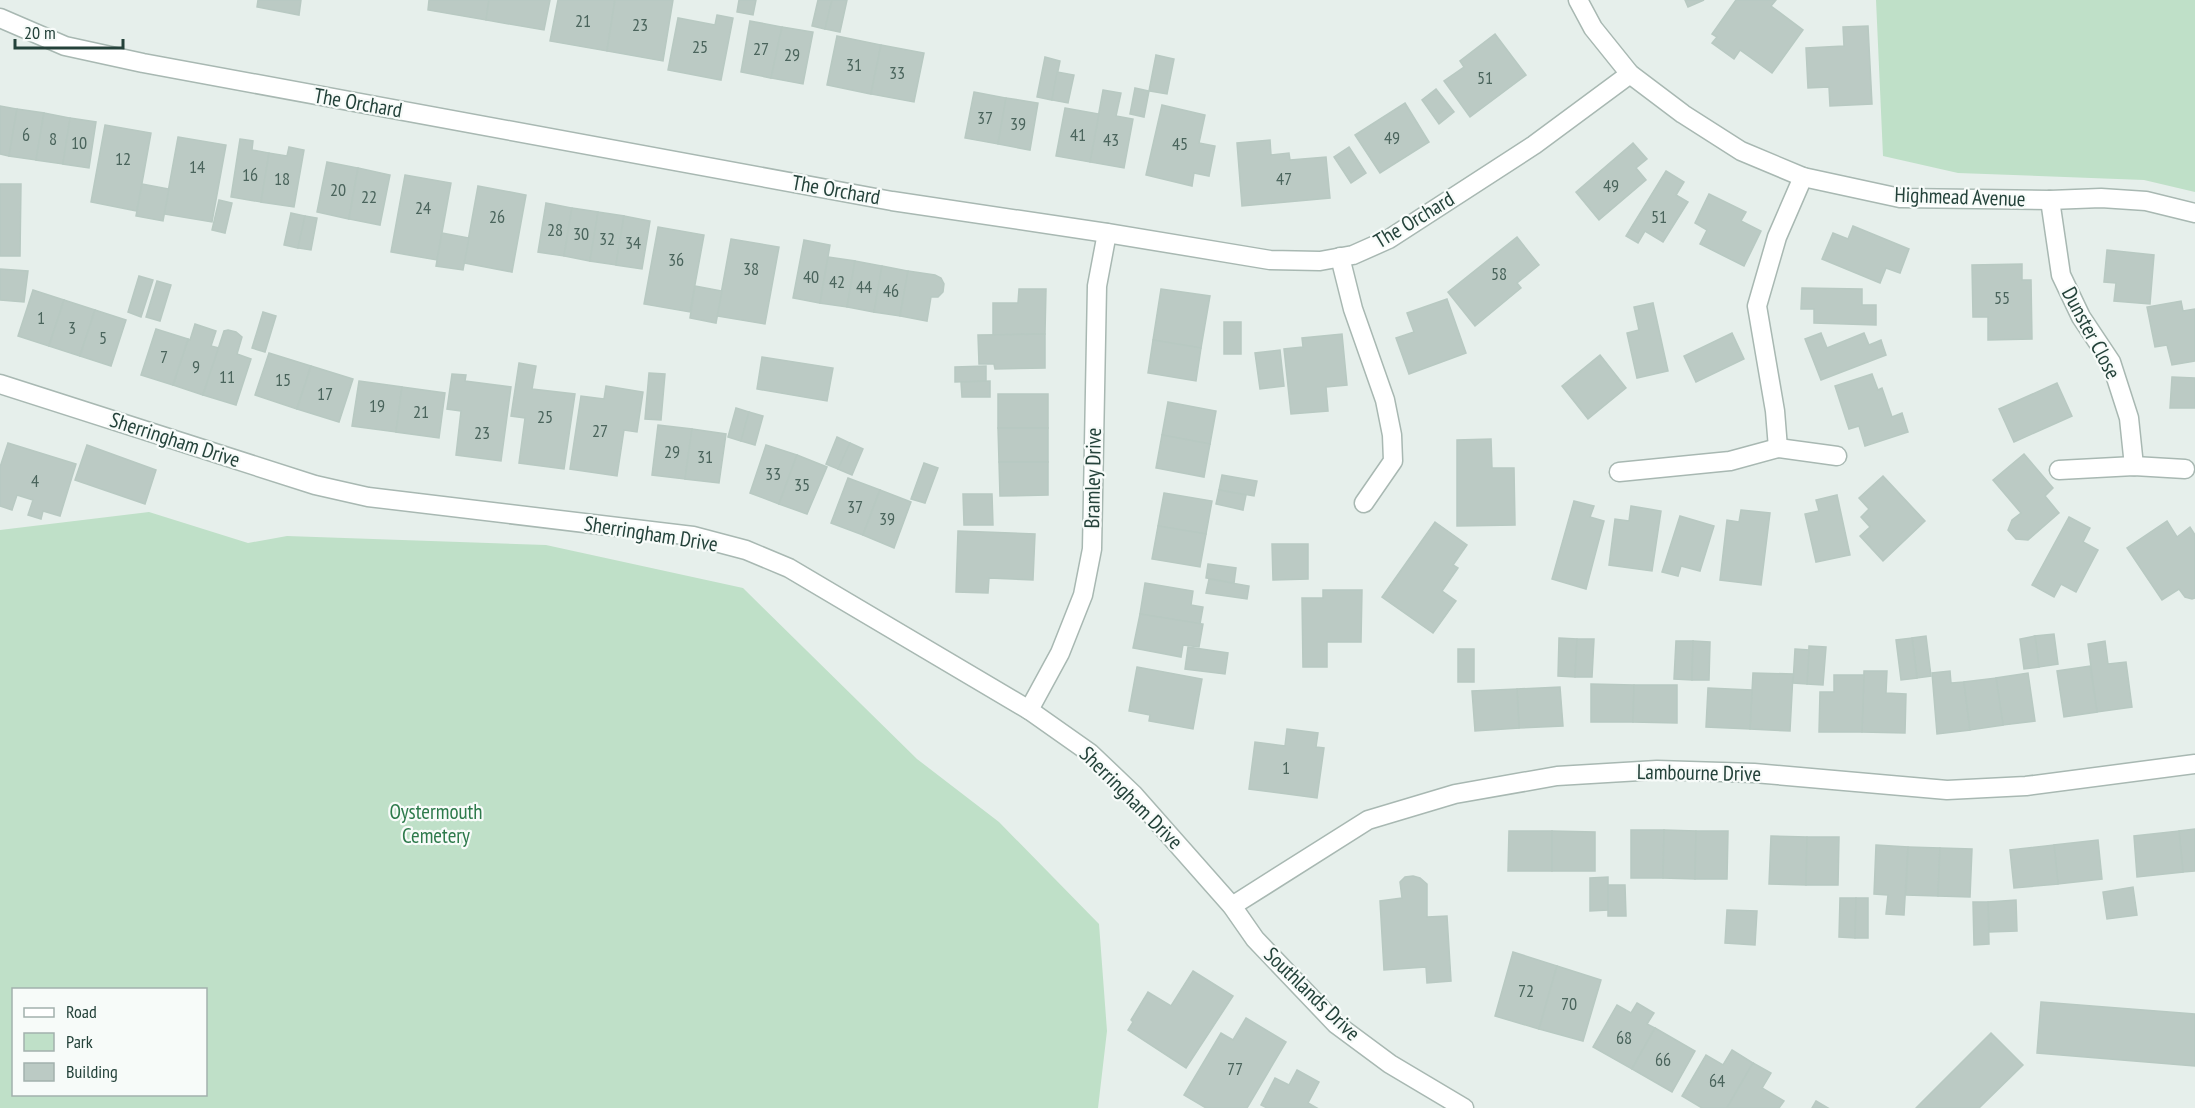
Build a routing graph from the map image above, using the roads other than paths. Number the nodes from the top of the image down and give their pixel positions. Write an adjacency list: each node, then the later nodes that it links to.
1 (1578, 0): 3 (street, Highmead Avenue)
2 (0, 18): 7 (street, The Orchard)
3 (1630, 74): 4 (street, Highmead Avenue); 8 (street, The Orchard)
4 (1803, 177): 5 (street, Highmead Avenue); 10 (street)
5 (2050, 200): 6 (street, Highmead Avenue); 12 (street, Dunster Close)
6 (2195, 213)
7 (1107, 233): 8 (street, The Orchard); 17 (street, Bramley Drive)
8 (1340, 257): 16 (street)
9 (0, 384): 17 (street, Sherringham Drive)
10 (1778, 448): 11 (street); 15 (street)
11 (1838, 456)
12 (2134, 466): 13 (street); 14 (street)
13 (2185, 469)
14 (2059, 470)
15 (1619, 472)
16 (1364, 503)
17 (1029, 710): 19 (street, Sherringham Drive)
18 (2195, 764): 19 (street, Lambourne Drive)
19 (1232, 906): 20 (street, Southlands Drive)
20 (1464, 1108)

